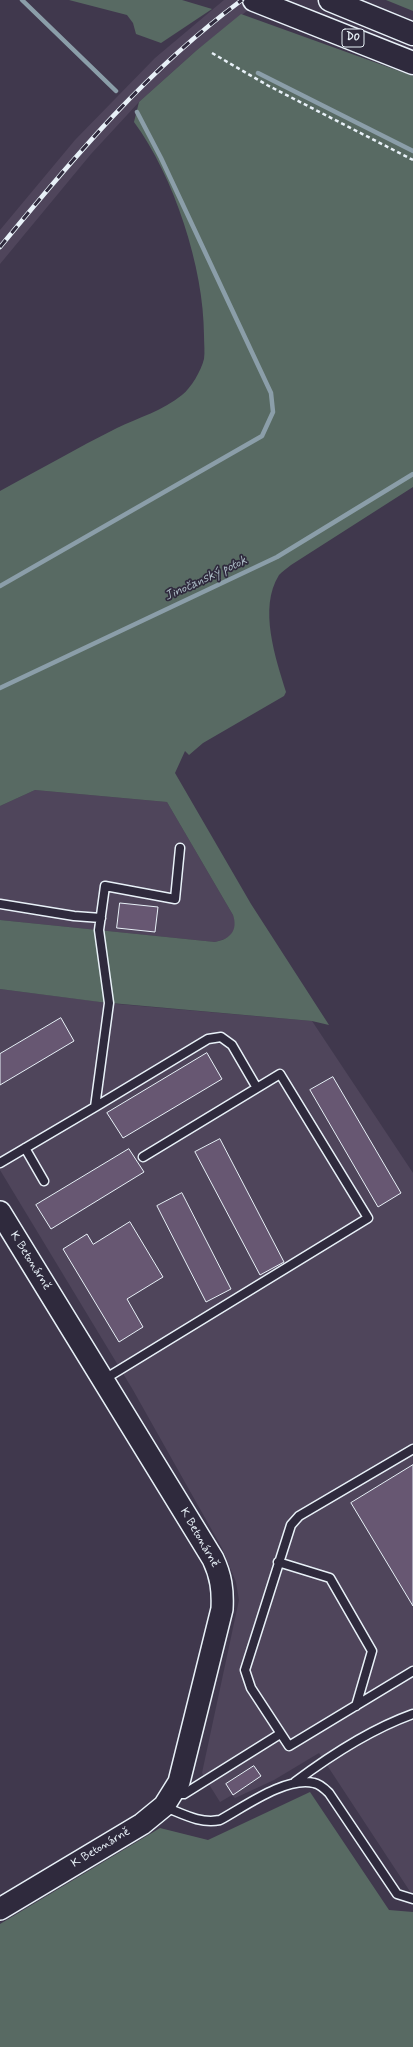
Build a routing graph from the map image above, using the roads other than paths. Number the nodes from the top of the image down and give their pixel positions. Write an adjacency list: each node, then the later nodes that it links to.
1 (254, 0): 4 (highway, D0)
2 (330, 0): 3 (highway, D0)
3 (413, 34)
4 (413, 63)
5 (180, 848): 7 (lane)
6 (0, 904): 7 (lane)
7 (100, 918): 9 (lane)
8 (257, 1088): 9 (lane); 11 (lane); 15 (lane)
9 (95, 1107): 10 (lane)
10 (25, 1148): 12 (lane); 13 (lane)
11 (144, 1157)
12 (0, 1163)
13 (44, 1181)
14 (0, 1212): 15 (street, K Betonárně)
15 (103, 1380): 23 (street, K Betonárně)
16 (413, 1450): 17 (lane)
17 (278, 1562): 19 (lane); 21 (lane)
18 (413, 1671): 19 (lane)
19 (356, 1706): 21 (lane)
20 (413, 1714): 22 (lane)
21 (280, 1734): 23 (lane)
22 (294, 1782): 23 (lane); 24 (lane)
23 (168, 1800): 25 (street, K Betonárně)
24 (413, 1899)
25 (0, 1909)

